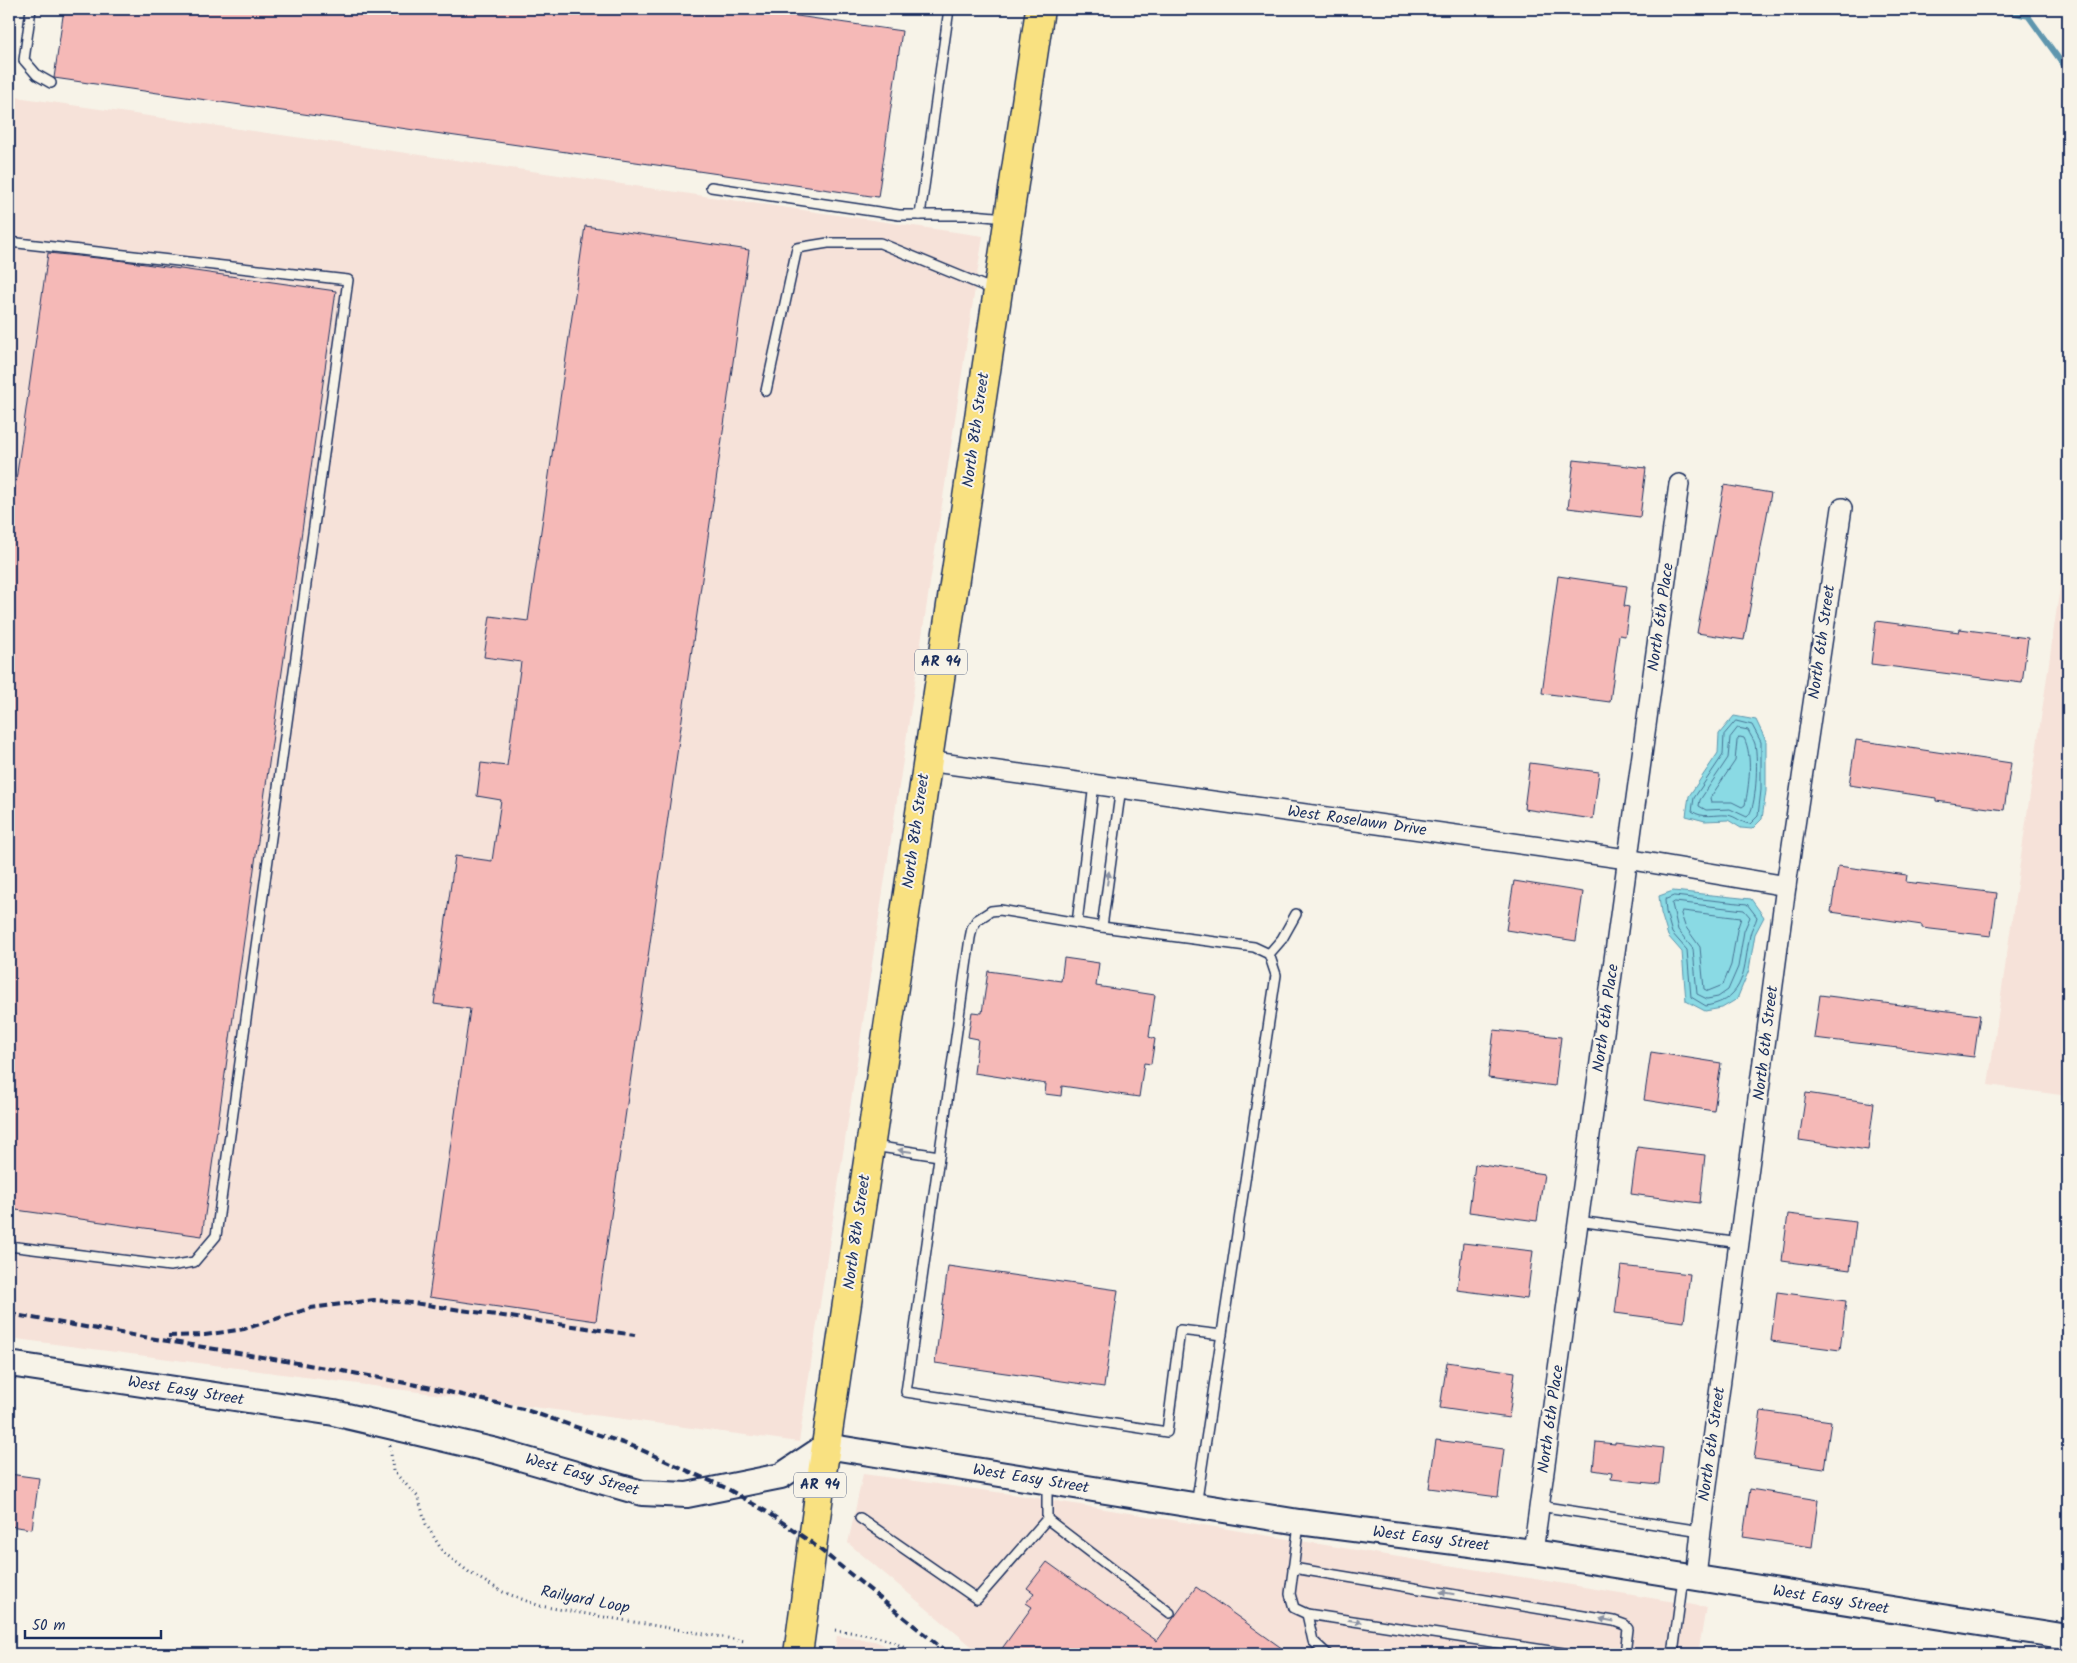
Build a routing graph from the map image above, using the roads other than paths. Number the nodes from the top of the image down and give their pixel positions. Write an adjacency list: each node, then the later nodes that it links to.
1 (31, 9): 4 (lane)
2 (949, 9): 6 (lane)
3 (1040, 9): 7 (main road, North 8th Street / AR 94)
4 (50, 83)
5 (711, 187): 6 (lane)
6 (920, 215): 7 (lane)
7 (1008, 218): 9 (main road, North 8th Street / AR 94)
8 (9, 242): 26 (lane)
9 (996, 291): 10 (lane); 13 (main road, North 8th Street / AR 94)
10 (766, 391)
11 (1679, 484): 16 (street, North 6th Place)
12 (1842, 508): 17 (street, North 6th Street)
13 (927, 761): 14 (street, West Roselawn Drive); 22 (main road, North 8th Street / AR 94)
14 (1094, 784): 15 (street, West Roselawn Drive); 19 (lane)
15 (1121, 787): 16 (street, West Roselawn Drive); 20 (lane, one-way to 15)
16 (1627, 859): 17 (street, West Roselawn Drive); 24 (street, North 6th Place)
17 (1786, 886): 25 (street, North 6th Street)
18 (1296, 914): 21 (lane)
19 (1077, 923): 20 (lane); 23 (lane)
20 (1102, 927): 21 (lane)
21 (1269, 954): 27 (lane)
22 (870, 1146): 23 (lane, one-way to 22); 29 (main road, North 8th Street / AR 94)
23 (939, 1156): 27 (lane)
24 (1578, 1220): 25 (lane); 32 (street, North 6th Place)
25 (1740, 1242): 36 (street, North 6th Street)
26 (9, 1246)
27 (1222, 1335): 31 (lane)
28 (9, 1364): 29 (street, West Easy Street)
29 (826, 1446): 30 (street, West Easy Street); 43 (main road, North 8th Street / AR 94)
30 (1047, 1482): 31 (street, West Easy Street); 34 (lane)
31 (1196, 1506): 35 (street, West Easy Street)
32 (1539, 1506): 36 (lane); 37 (street, North 6th Place)
33 (860, 1518): 34 (lane)
34 (1047, 1519): 40 (lane)
35 (1299, 1522): 37 (street, West Easy Street); 38 (lane)
36 (1701, 1531): 39 (street, North 6th Street)
37 (1533, 1552): 39 (street, West Easy Street)
38 (1293, 1568): 41 (lane); 46 (lane, one-way to 38)
39 (1690, 1577): 42 (street, West Easy Street); 47 (lane)
40 (1170, 1613)
41 (1307, 1614): 44 (lane); 45 (lane, one-way to 45)
42 (2068, 1637)
43 (798, 1654)
44 (1327, 1654)
45 (1570, 1654)
46 (1625, 1654)
47 (1673, 1654)

